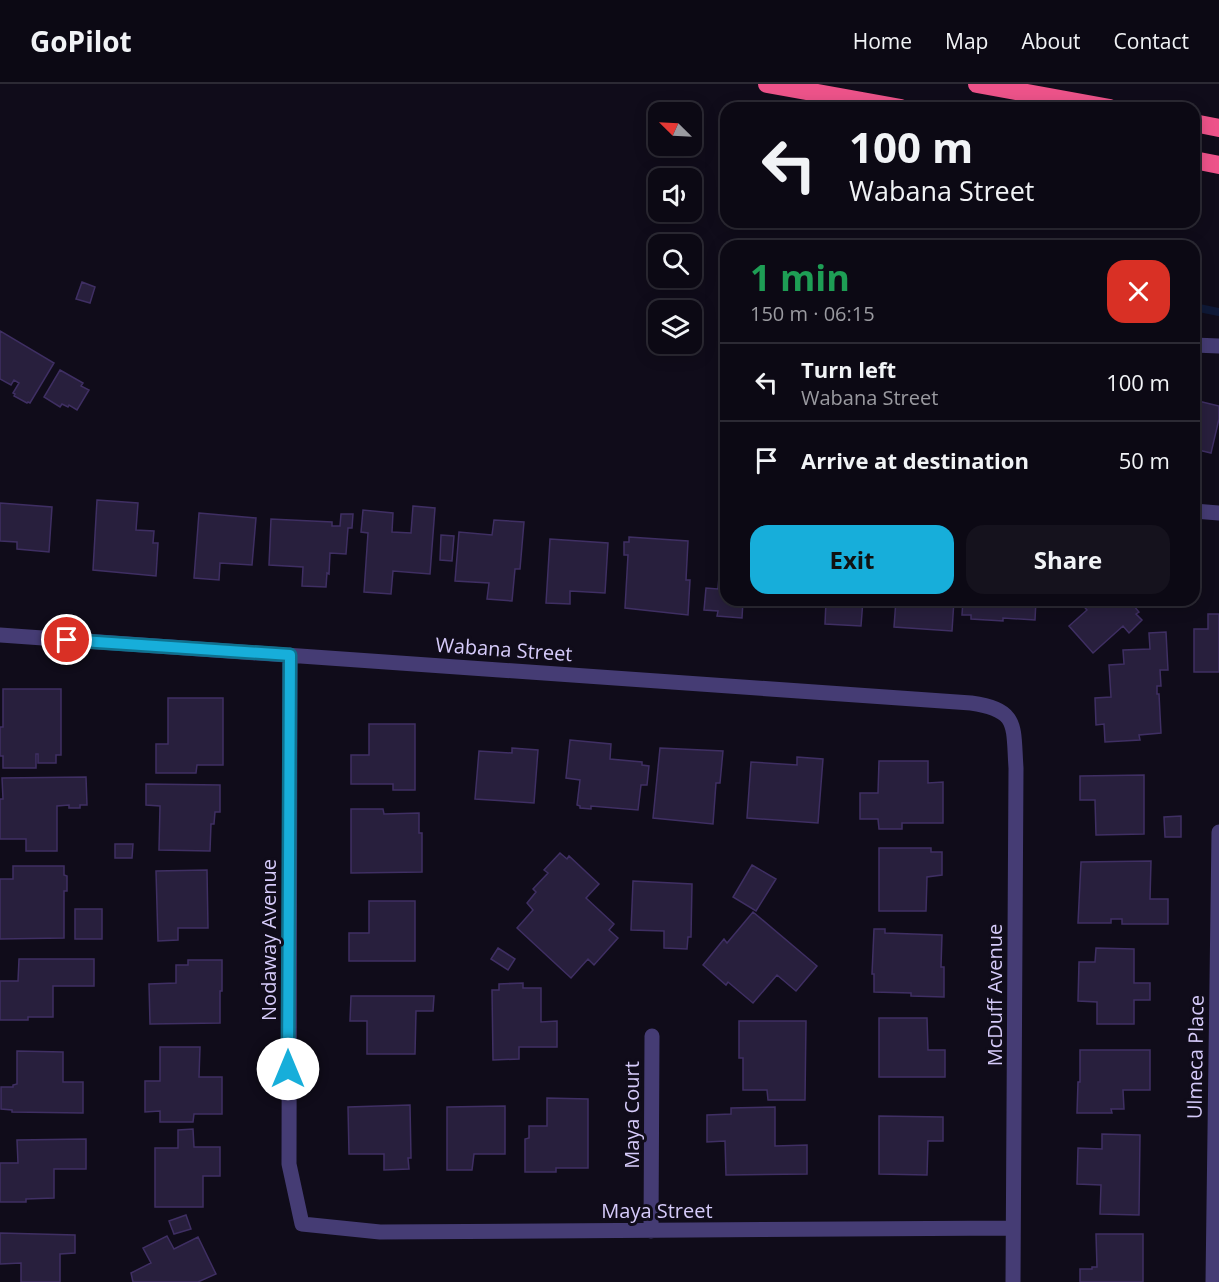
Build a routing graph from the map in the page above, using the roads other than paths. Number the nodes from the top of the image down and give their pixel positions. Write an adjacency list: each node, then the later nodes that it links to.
1 (767, 84): 3 (highway)
2 (976, 84): 4 (highway)
3 (868, 102)
4 (1076, 102)
5 (1200, 124): 6 (highway)
6 (1219, 128)
7 (1200, 161): 8 (highway)
8 (1219, 165)
9 (1200, 345): 10 (street)
10 (1219, 346)
11 (1200, 512): 12 (street)
12 (1219, 513)
13 (0, 635): 14 (street, Wabana Street)
14 (290, 655): 15 (street, Wabana Street); 18 (street, Nodaway Avenue)
15 (1003, 711): 19 (street, McDuff Avenue)
16 (1219, 832): 22 (street, Ulmeca Place)
17 (652, 1036): 20 (street, Maya Court)
18 (302, 1224): 20 (street, Maya Street)
19 (1013, 1228): 20 (street, Maya Street); 21 (street, McDuff Avenue)
20 (651, 1231)
21 (1013, 1282)
22 (1213, 1282)

